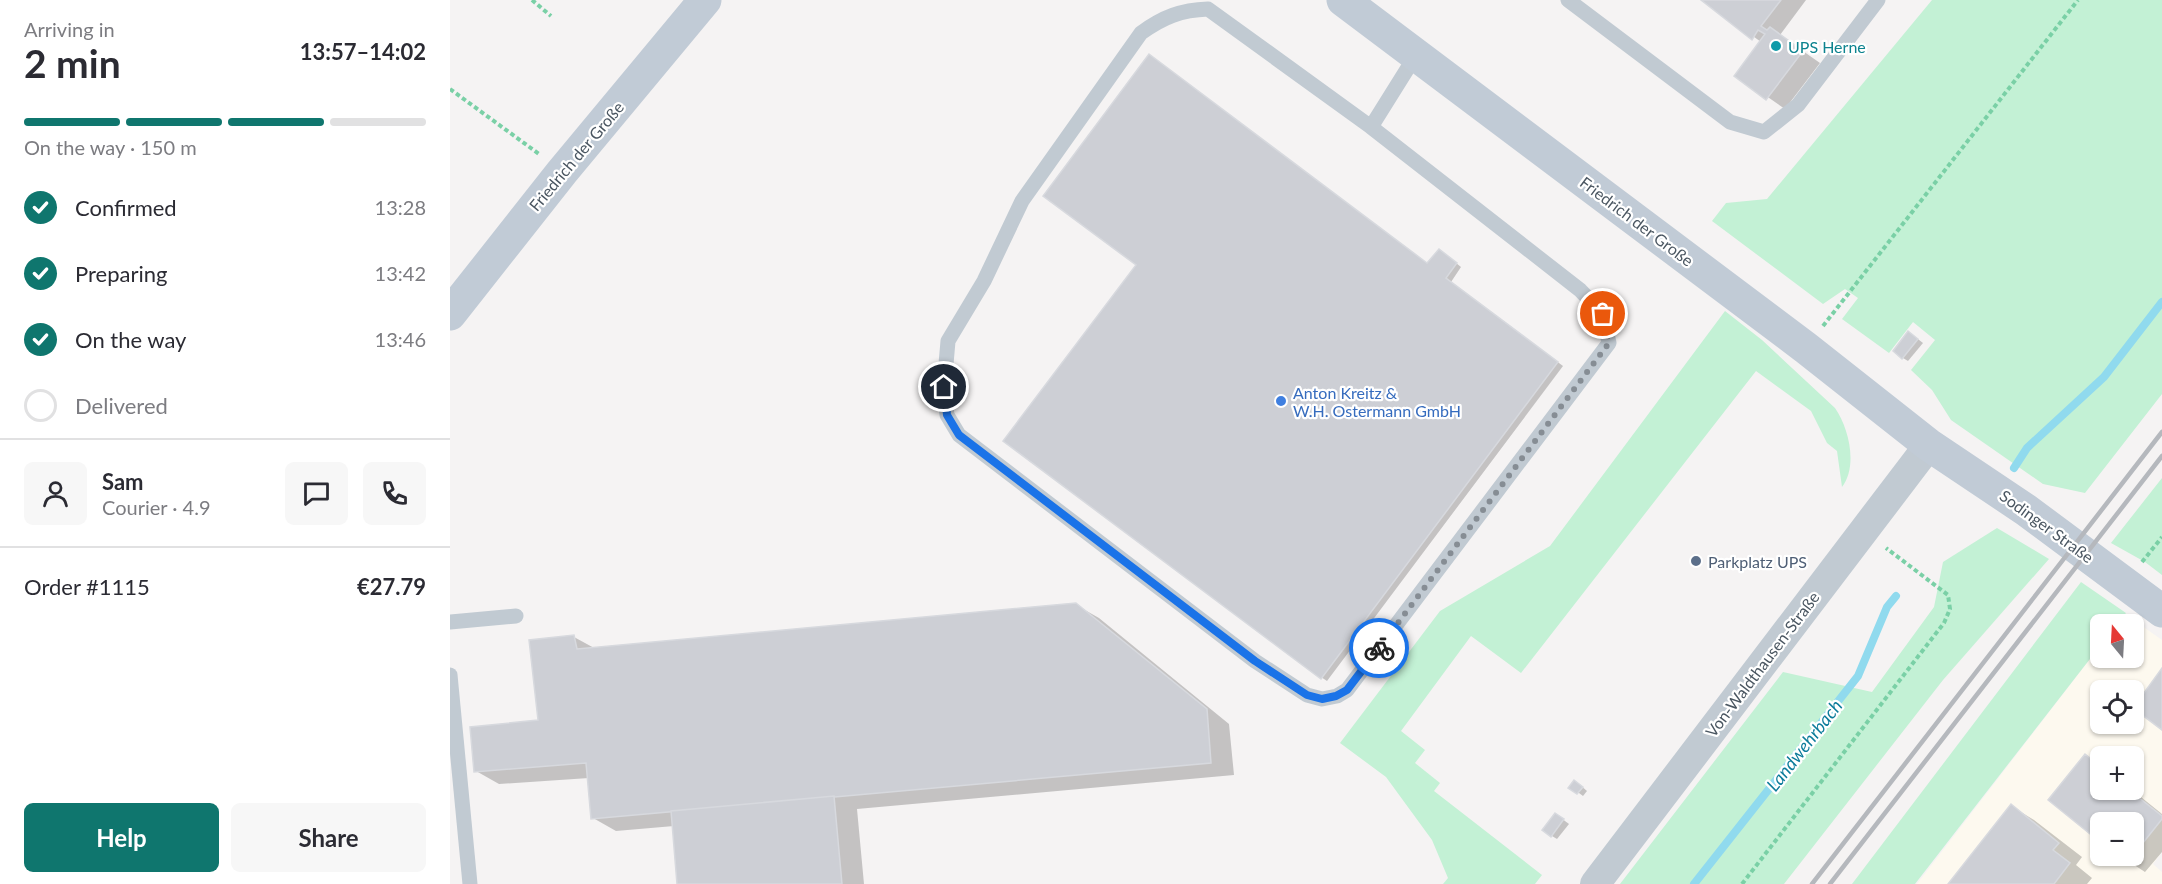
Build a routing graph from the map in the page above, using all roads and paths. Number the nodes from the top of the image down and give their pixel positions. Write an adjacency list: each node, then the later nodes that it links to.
1 (532, 0): 7 (path)
2 (705, 0): 11 (street, Friedrich der Große)
3 (1568, 0): 4 (lane)
4 (1878, 0)
5 (2078, 0): 13 (path)
6 (1353, 3): 8 (street, Friedrich der Große)
7 (551, 16)
8 (1416, 55): 10 (lane); 13 (street, Friedrich der Große)
9 (450, 89): 11 (path)
10 (1371, 127): 10 (lane)
11 (562, 172): 12 (street, Friedrich der Große)
12 (450, 314)
13 (1806, 348): 14 (street, Friedrich der Große)
14 (1929, 444): 15 (street, Von-Waldthausen-Straße); 16 (street, Sodinger Straße)
15 (1863, 531): 21 (street, Von-Waldthausen-Straße); 22 (path)
16 (2162, 611)
17 (516, 616): 18 (lane)
18 (450, 622)
19 (450, 675): 20 (lane)
20 (470, 884)
21 (1595, 884)
22 (1742, 884)

